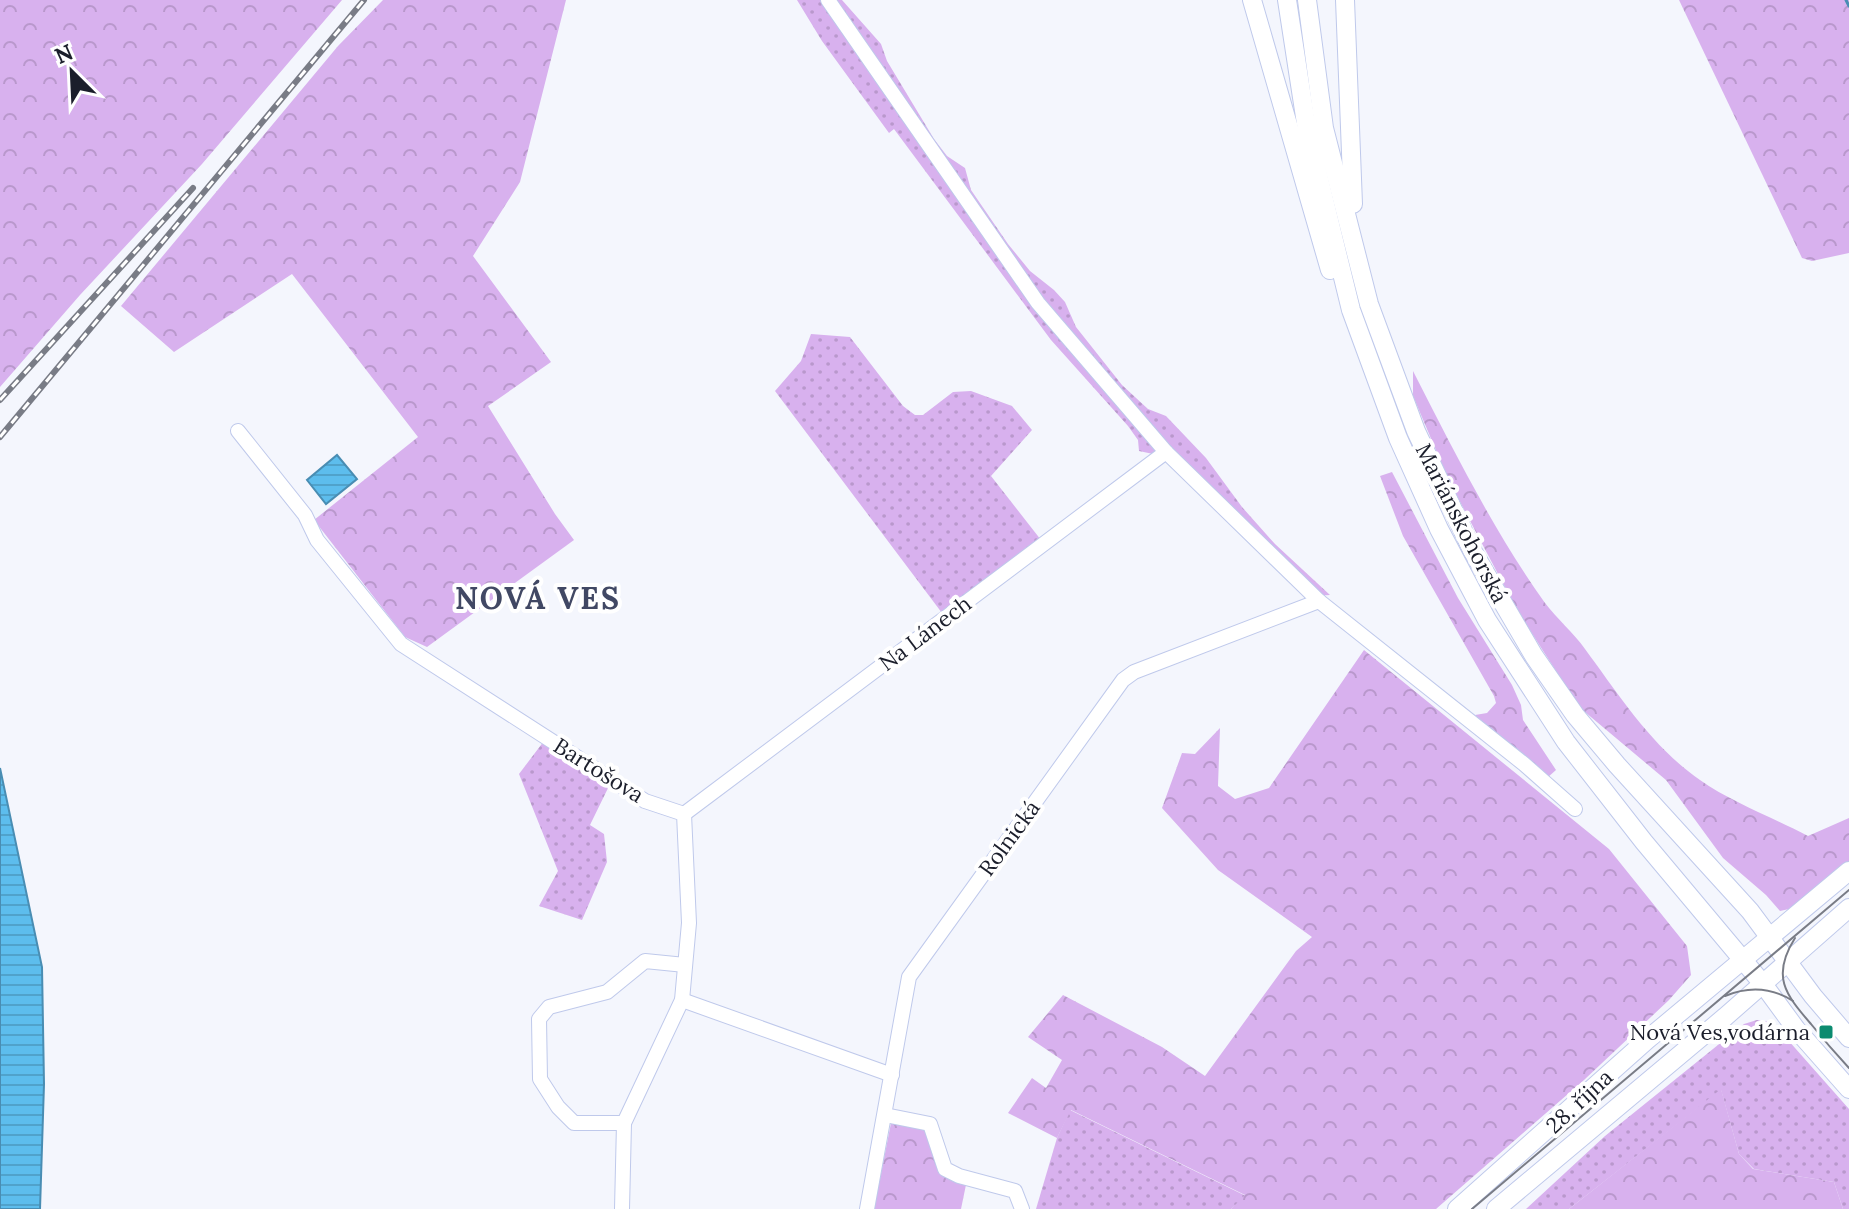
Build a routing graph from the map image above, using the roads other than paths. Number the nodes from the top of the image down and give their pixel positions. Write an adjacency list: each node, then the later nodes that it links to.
1 (828, 0): 8 (street)
2 (1252, 0): 6 (main road)
3 (1287, 0): 6 (main road, Mariánskohorská)
4 (1307, 0): 6 (main road, Mariánskohorská)
5 (1345, 0): 6 (main road)
6 (1360, 307): 14 (main road, Mariánskohorská); 15 (main road, Mariánskohorská)
7 (238, 431): 11 (street, Bartošova)
8 (1166, 452): 9 (street); 11 (street, Na Lánech)
9 (1319, 601): 10 (street); 23 (street, Rolnická)
10 (1575, 809)
11 (684, 814): 18 (street)
12 (1849, 871): 15 (main road, 28. října)
13 (1849, 908): 17 (main road, 28. října)
14 (1712, 923): 16 (main road, Mariánskohorská); 20 (main road)
15 (1769, 938): 16 (main road, 28. října); 17 (main road, Mariánskohorská)
16 (1743, 959): 19 (main road, Mariánskohorská); 20 (main road, 28. října)
17 (1788, 962): 19 (main road, 28. října); 22 (main road, Mariánskohorská)
18 (685, 965): 21 (street); 26 (street)
19 (1763, 984): 24 (main road, Mariánskohorská); 31 (main road, 28. října)
20 (1712, 985): 30 (main road, 28. října)
21 (682, 1000): 23 (street); 26 (street)
22 (1849, 1038)
23 (892, 1075): 25 (street, Rolnická)
24 (1849, 1089)
25 (885, 1115): 28 (street, Rolnická); 29 (street)
26 (624, 1123): 27 (street)
27 (622, 1209)
28 (867, 1209)
29 (1022, 1209)
30 (1457, 1209)
31 (1496, 1209)

